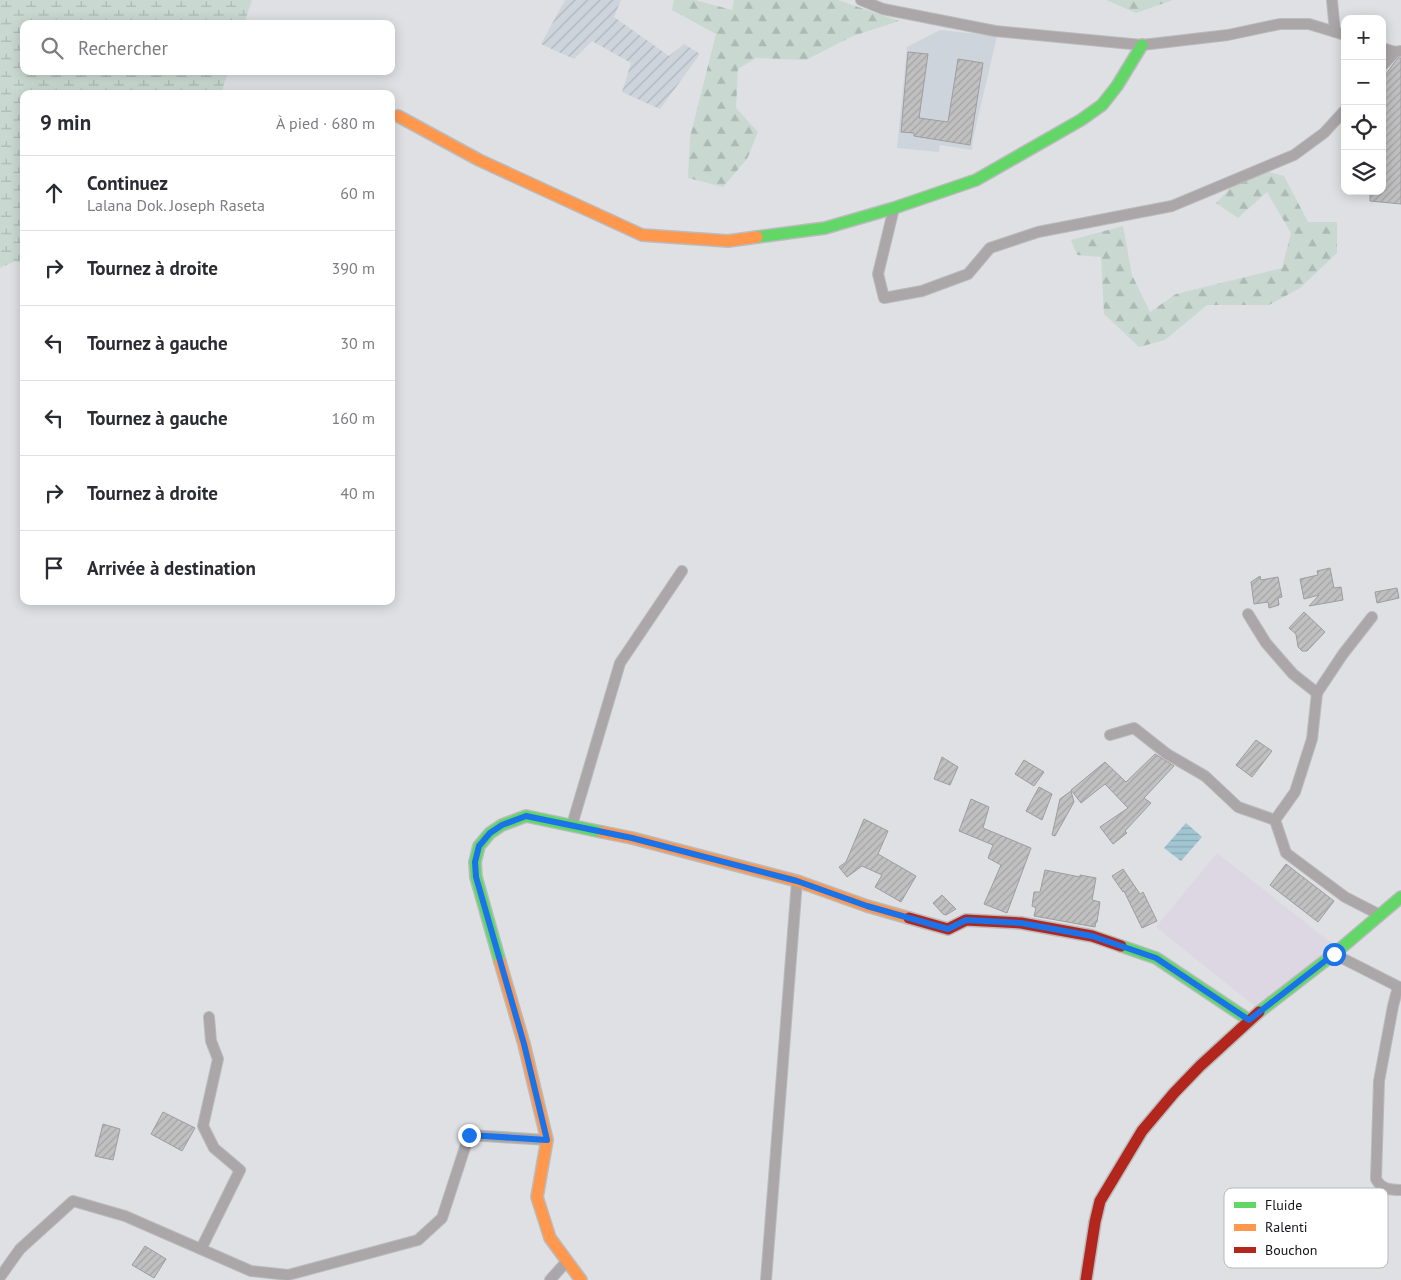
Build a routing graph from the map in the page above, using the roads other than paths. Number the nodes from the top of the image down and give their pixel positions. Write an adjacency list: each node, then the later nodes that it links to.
1 (861, 0): 4 (street)
2 (1332, 0): 3 (street)
3 (1340, 34): 4 (street)
4 (1142, 46): 9 (street)
5 (1398, 52): 6 (street)
6 (1386, 62)
7 (1341, 114): 9 (street)
8 (398, 116): 9 (street)
9 (894, 208)
10 (682, 571): 16 (street)
11 (1248, 614): 13 (street)
12 (1372, 616): 13 (street)
13 (1317, 693): 15 (street)
14 (1110, 735): 15 (street)
15 (1275, 820): 19 (street)
16 (572, 826): 17 (street); 24 (street)
17 (797, 881): 23 (street); 33 (street)
18 (1401, 897): 19 (street)
19 (1380, 915): 20 (street)
20 (1334, 954): 21 (street); 23 (street)
21 (1400, 988): 25 (street)
22 (209, 1017): 28 (street)
23 (1249, 1020): 34 (street)
24 (547, 1140): 28 (street); 29 (street)
25 (1386, 1188)
26 (1388, 1188): 27 (street)
27 (1401, 1190)
28 (200, 1249): 30 (street)
29 (567, 1262): 31 (street); 32 (street)
30 (0, 1277)
31 (550, 1280)
32 (581, 1280)
33 (766, 1280)
34 (1086, 1280)

